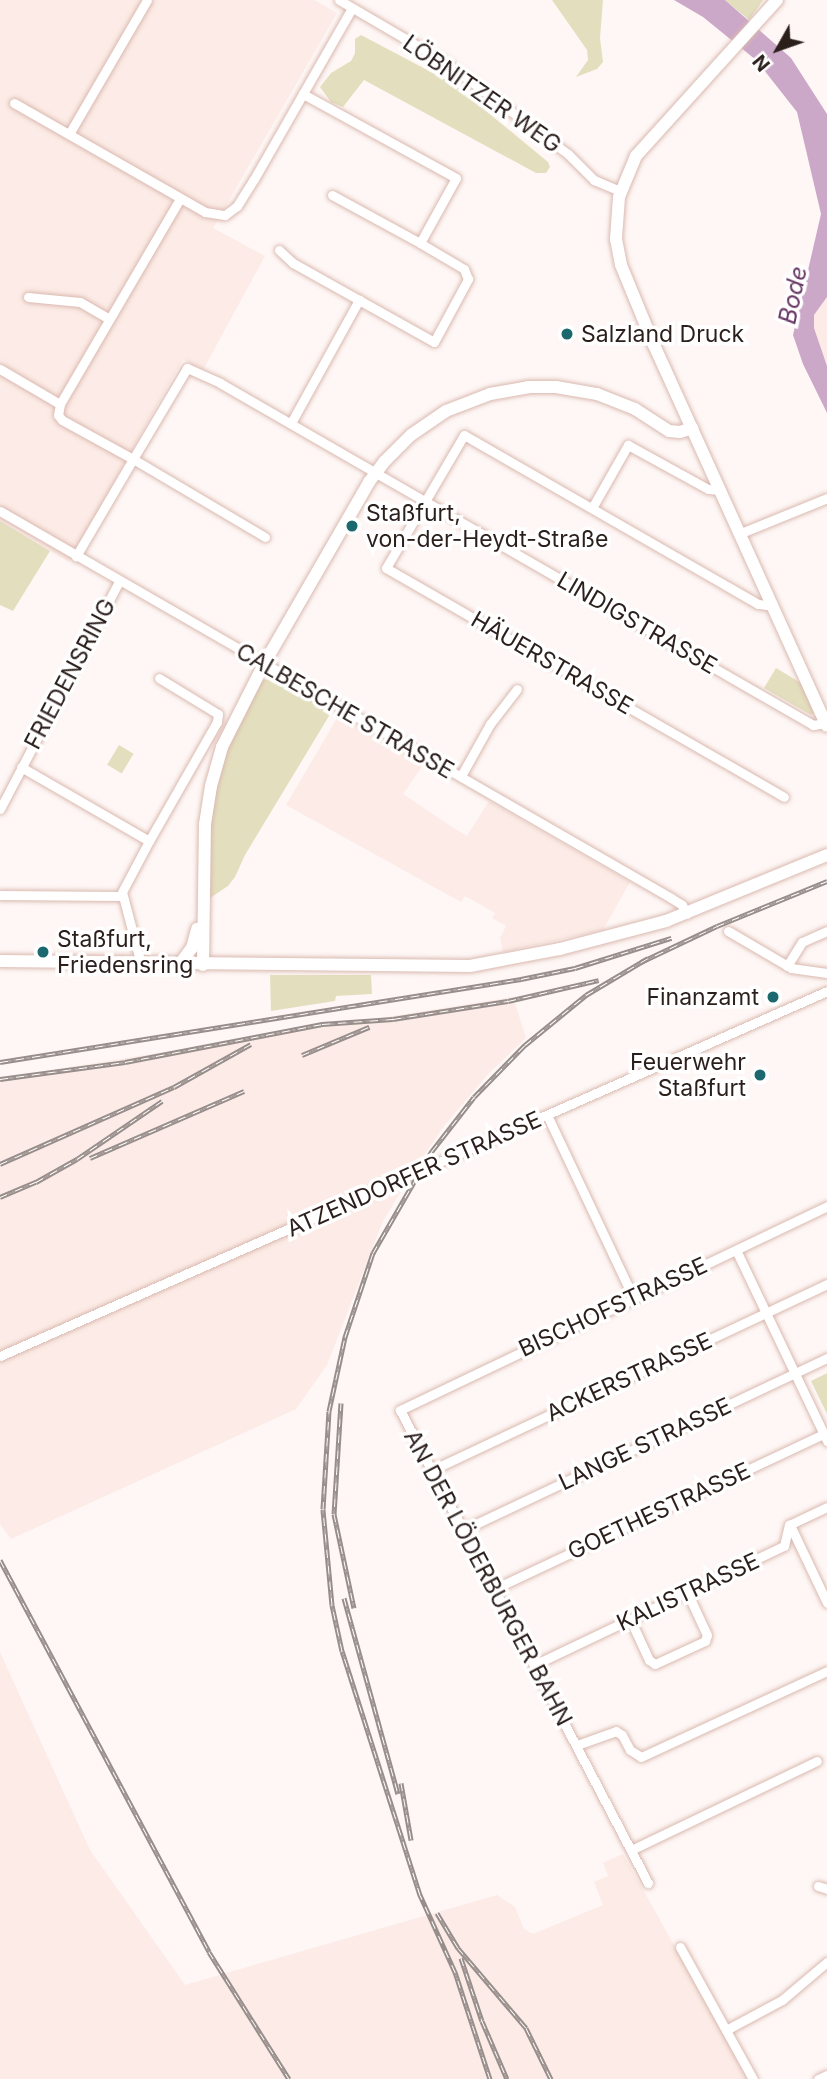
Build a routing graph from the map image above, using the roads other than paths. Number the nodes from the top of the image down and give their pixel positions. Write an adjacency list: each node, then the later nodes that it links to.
1 (147, 0): 7 (street)
2 (339, 0): 4 (street, LÖBNITZER WEG)
3 (776, 0): 8 (street)
4 (352, 8): 5 (street); 8 (street, LÖBNITZER WEG)
5 (303, 94): 10 (street); 11 (street)
6 (14, 103): 7 (street)
7 (69, 134): 10 (street)
8 (620, 191): 19 (street)
9 (332, 195): 11 (street)
10 (180, 198): 15 (street)
11 (420, 243): 14 (street)
12 (279, 250): 14 (street)
13 (28, 297): 15 (street)
14 (359, 300): 18 (street)
15 (109, 319): 17 (street)
16 (0, 369): 17 (street)
17 (60, 404): 20 (street)
18 (291, 423): 20 (street, LINDIGSTRASSE); 21 (street, LINDIGSTRASSE)
19 (692, 428): 21 (street); 22 (street)
20 (133, 459): 28 (street); 29 (street)
21 (376, 472): 24 (street, LINDIGSTRASSE); 32 (street)
22 (721, 490): 25 (street); 27 (street)
23 (827, 498): 27 (street)
24 (423, 500): 25 (street); 35 (street, LINDIGSTRASSE); 38 (street, HÄUERSTRASSE)
25 (592, 508): 31 (street)
26 (0, 511): 29 (street, CALBESCHE STRASSE)
27 (741, 533): 31 (street)
28 (265, 537)
29 (76, 556): 30 (street, CALBESCHE STRASSE)
30 (119, 581): 32 (street, CALBESCHE STRASSE); 36 (street, FRIEDENSRING)
31 (773, 606): 35 (street)
32 (264, 664): 37 (street, CALBESCHE STRASSE); 45 (street)
33 (159, 678): 40 (street)
34 (517, 689): 37 (street)
35 (826, 725)
36 (22, 767): 39 (street, FRIEDENSRING); 40 (street, FRIEDENSRING)
37 (461, 776): 44 (street, CALBESCHE STRASSE)
38 (784, 797)
39 (0, 809)
40 (149, 841): 43 (street)
41 (827, 855): 44 (street)
42 (0, 895): 43 (street)
43 (122, 896): 49 (street)
44 (687, 914): 51 (street)
45 (203, 919): 50 (street); 51 (street)
46 (728, 931): 52 (street)
47 (827, 931): 52 (street)
48 (0, 961): 49 (street)
49 (141, 964): 50 (street)
50 (178, 965): 51 (street)
51 (203, 965)
52 (787, 966): 53 (street)
53 (827, 973)
54 (827, 991): 55 (street, ATZENDORFER STRASSE)
55 (547, 1115): 59 (street); 61 (street, ATZENDORFER STRASSE)
56 (827, 1206): 57 (street, BISCHOFSTRASSE)
57 (736, 1250): 59 (street, BISCHOFSTRASSE); 60 (street)
58 (827, 1284): 60 (street, ACKERSTRASSE)
59 (633, 1297): 64 (street, BISCHOFSTRASSE)
60 (766, 1313): 63 (street); 66 (street, ACKERSTRASSE)
61 (0, 1356)
62 (827, 1358): 63 (street, LANGE STRASSE)
63 (794, 1373): 65 (street); 69 (street, LANGE STRASSE)
64 (400, 1410): 66 (street, AN DER LÖDERBURGER BAHN)
65 (825, 1437): 70 (street, GOETHESTRASSE)
66 (432, 1470): 69 (street, AN DER LÖDERBURGER BAHN)
67 (827, 1507): 68 (street)
68 (789, 1525): 71 (street, KALISTRASSE); 72 (street)
69 (463, 1530): 70 (street, AN DER LÖDERBURGER BAHN)
70 (494, 1589): 74 (street, AN DER LÖDERBURGER BAHN)
71 (687, 1592): 73 (street, KALISTRASSE); 73 (street)
72 (827, 1602)
73 (630, 1619): 74 (street, KALISTRASSE)
74 (534, 1665): 76 (street, AN DER LÖDERBURGER BAHN)
75 (827, 1671): 76 (street)
76 (577, 1745): 78 (street, AN DER LÖDERBURGER BAHN)
77 (817, 1761): 78 (street)
78 (631, 1850): 79 (street, AN DER LÖDERBURGER BAHN)
79 (648, 1883)
80 (680, 1947): 82 (street)
81 (827, 1962): 82 (street)
82 (726, 2030): 84 (street)
83 (827, 2075): 85 (street)
84 (753, 2079)
85 (818, 2079)

